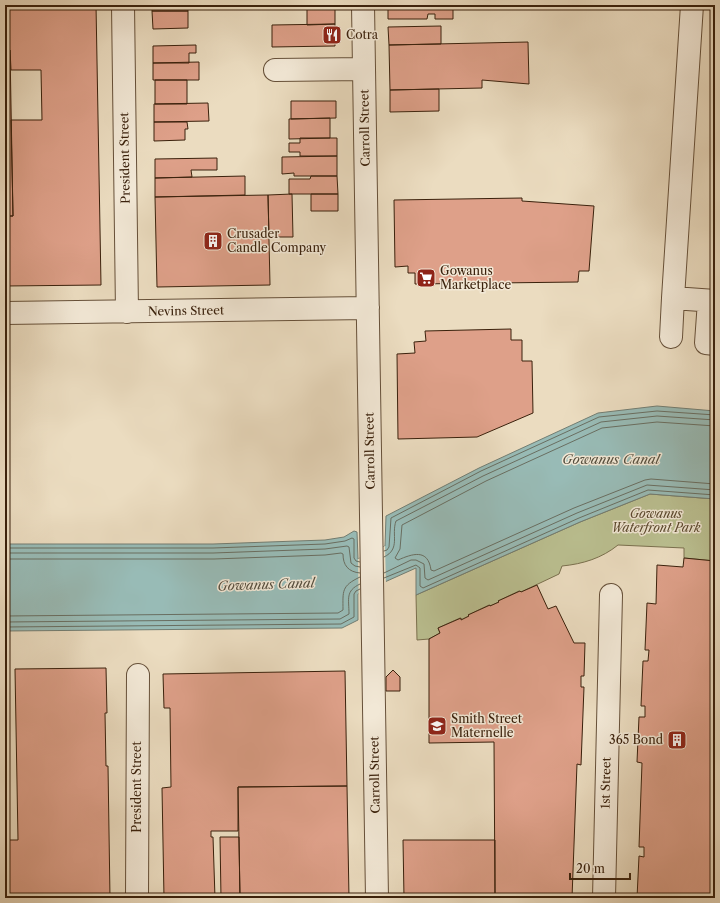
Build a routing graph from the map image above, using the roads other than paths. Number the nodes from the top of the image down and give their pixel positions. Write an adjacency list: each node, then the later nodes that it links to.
1 (123, 5): 9 (street, President Street)
2 (362, 5): 4 (street, Carroll Street)
3 (692, 5): 6 (street)
4 (364, 69): 5 (street); 8 (street, Carroll Street)
5 (275, 70)
6 (673, 298): 7 (street); 11 (street)
7 (712, 301): 12 (street)
8 (368, 308): 9 (street, Nevins Street); 16 (street, Carroll Street)
9 (127, 312): 10 (street, Nevins Street)
10 (5, 313)
11 (671, 338)
12 (715, 344)
13 (611, 595): 17 (street, 1st Street)
14 (138, 675): 15 (street, President Street)
15 (137, 898)
16 (377, 898)
17 (604, 898)

